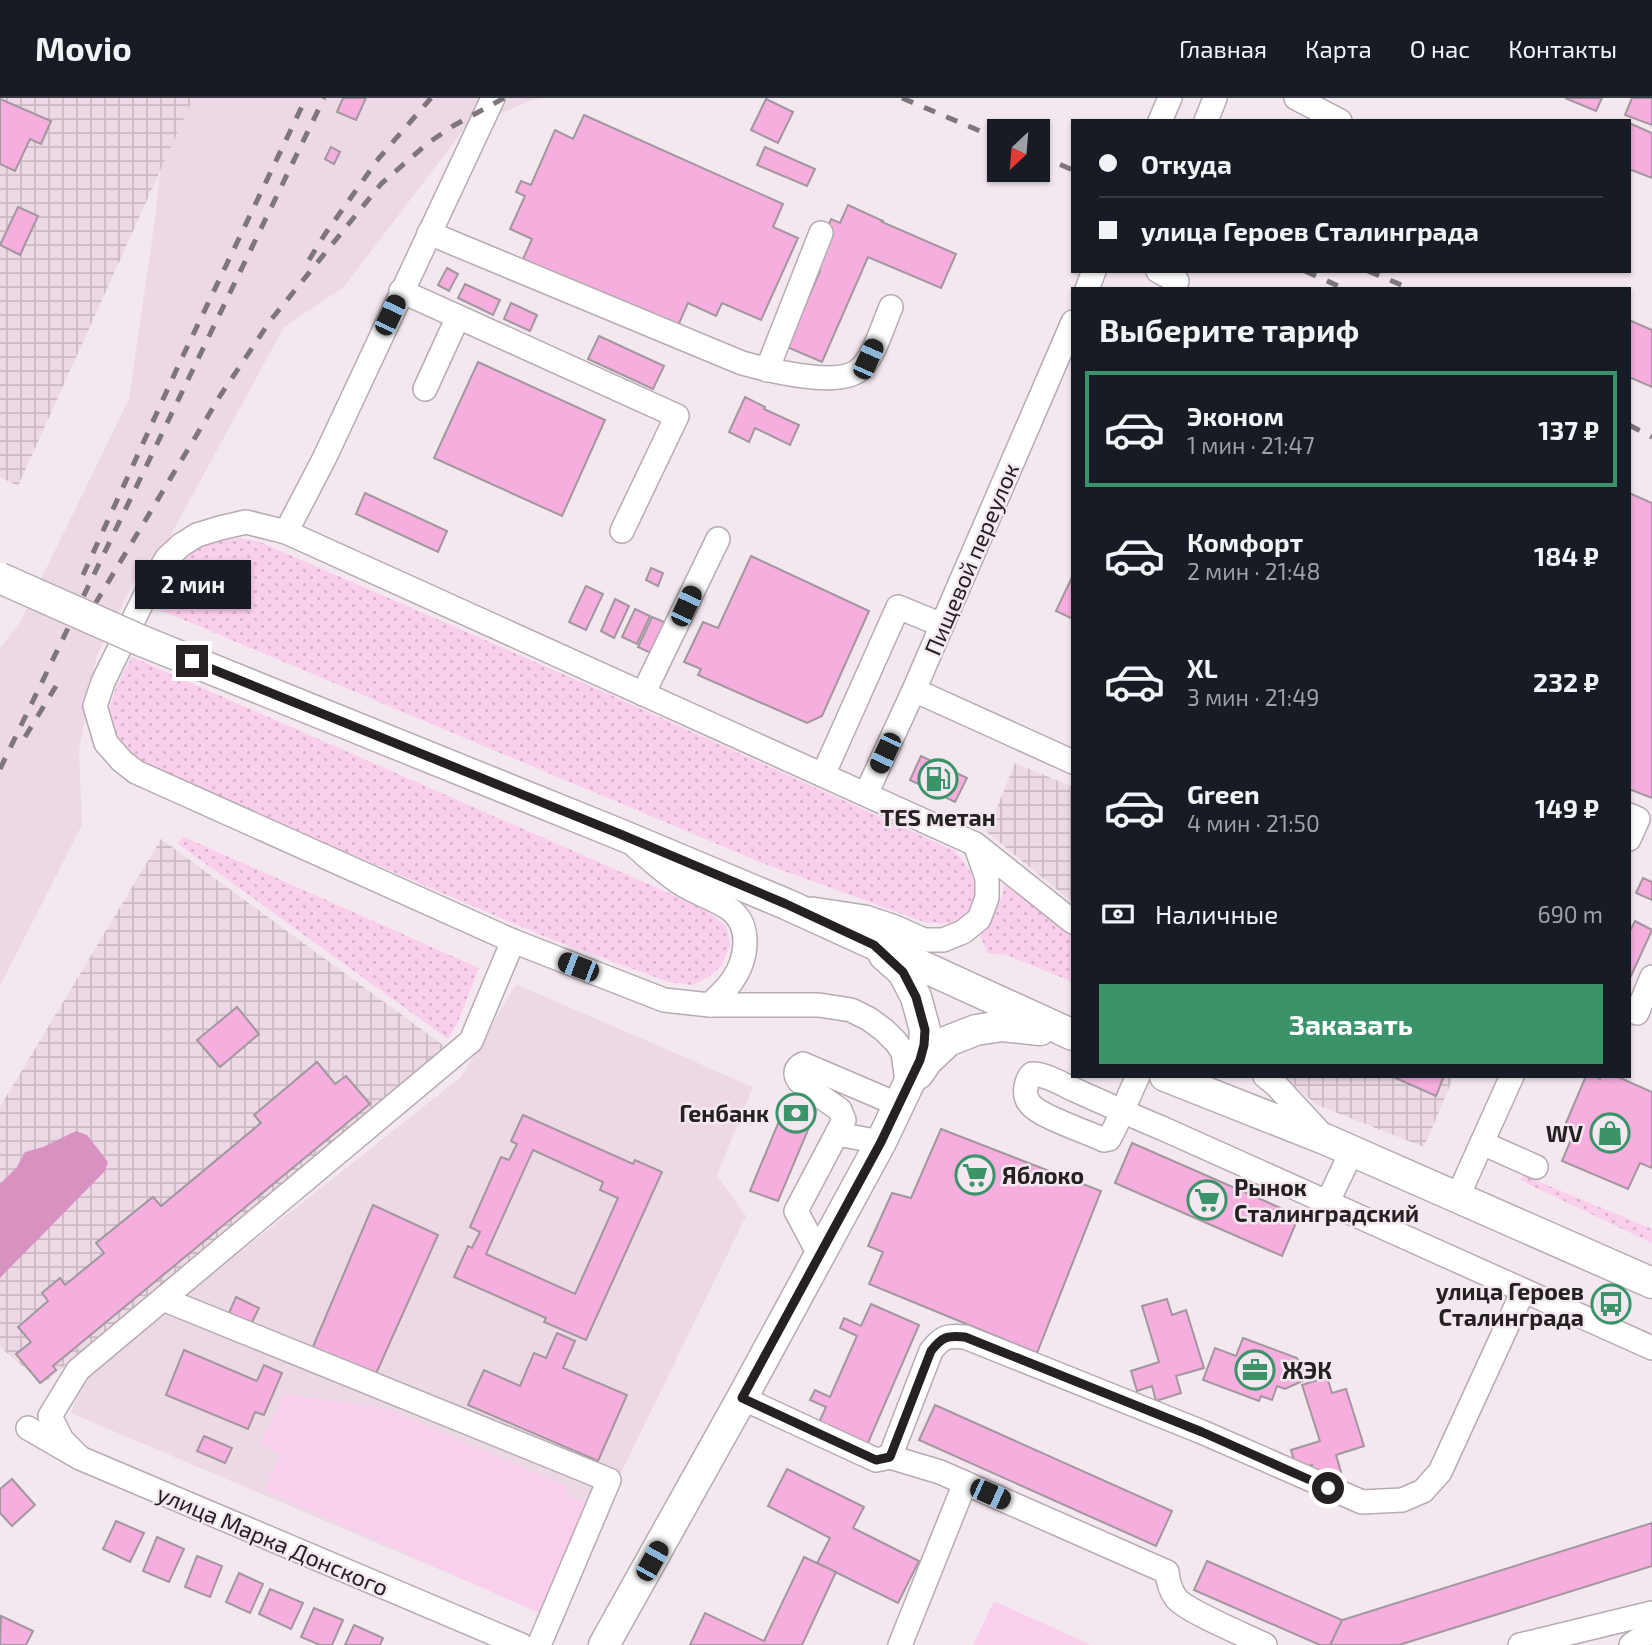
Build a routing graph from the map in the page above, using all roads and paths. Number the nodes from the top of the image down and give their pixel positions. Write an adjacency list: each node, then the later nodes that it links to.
1 (493, 98): 8 (street)
2 (1170, 98): 5 (street)
3 (1215, 98): 6 (street)
4 (1296, 98): 7 (street)
5 (1161, 119)
6 (1207, 119)
7 (1336, 119)
8 (429, 233): 12 (street); 16 (street)
9 (821, 233): 16 (street)
10 (1162, 273): 11 (street)
11 (1175, 287)
12 (401, 291): 14 (street); 19 (street)
13 (891, 307): 16 (street)
14 (458, 317): 17 (street); 18 (street)
15 (1071, 327): 22 (street, Пищевой переулок)
16 (767, 370)
17 (425, 389)
18 (622, 531)
19 (286, 532): 24 (street); 32 (street)
20 (718, 539): 24 (street)
21 (0, 578): 28 (main road, bridge)
22 (942, 625): 23 (street, Пищевой переулок); 26 (street)
23 (914, 690): 25 (street); 27 (street, Пищевой переулок)
24 (643, 694): 26 (street)
25 (1071, 761)
26 (822, 775): 27 (street)
27 (866, 794): 29 (street)
28 (620, 834): 30 (main road); 35 (street)
29 (975, 845): 30 (street); 31 (street)
30 (786, 904): 33 (main road)
31 (1071, 920)
32 (513, 941): 35 (street); 54 (street)
33 (874, 945): 37 (main road); 43 (main road)
34 (1652, 977): 36 (street)
35 (710, 1005): 43 (street)
36 (1639, 1014)
37 (1071, 1035)
38 (1071, 1035): 43 (main road)
39 (1137, 1078): 50 (street)
40 (1170, 1078): 47 (main road)
41 (1267, 1078): 47 (street)
42 (1511, 1078): 46 (street)
43 (903, 1097): 44 (street); 45 (main road)
44 (837, 1134): 45 (street); 51 (street)
45 (881, 1142): 51 (main road)
46 (1482, 1143): 48 (street); 49 (street)
47 (1340, 1146): 49 (main road); 50 (street)
48 (1536, 1167)
49 (1457, 1198): 52 (main road)
50 (1328, 1201): 53 (street)
51 (819, 1254): 56 (main road)
52 (1652, 1283)
53 (1523, 1291): 55 (street); 58 (street)
54 (163, 1299): 59 (street); 64 (street)
55 (1652, 1348)
56 (742, 1398): 58 (street); 65 (main road)
57 (28, 1427): 59 (street, улица Марка Донского)
58 (890, 1457): 60 (street)
59 (80, 1458): 63 (street, улица Марка Донского)
60 (965, 1483): 66 (street); 67 (street)
61 (1652, 1613): 68 (street)
62 (1652, 1630): 69 (street)
63 (521, 1645)
64 (539, 1645)
65 (604, 1645)
66 (900, 1645)
67 (1265, 1645)
68 (1520, 1645)
69 (1630, 1645)

